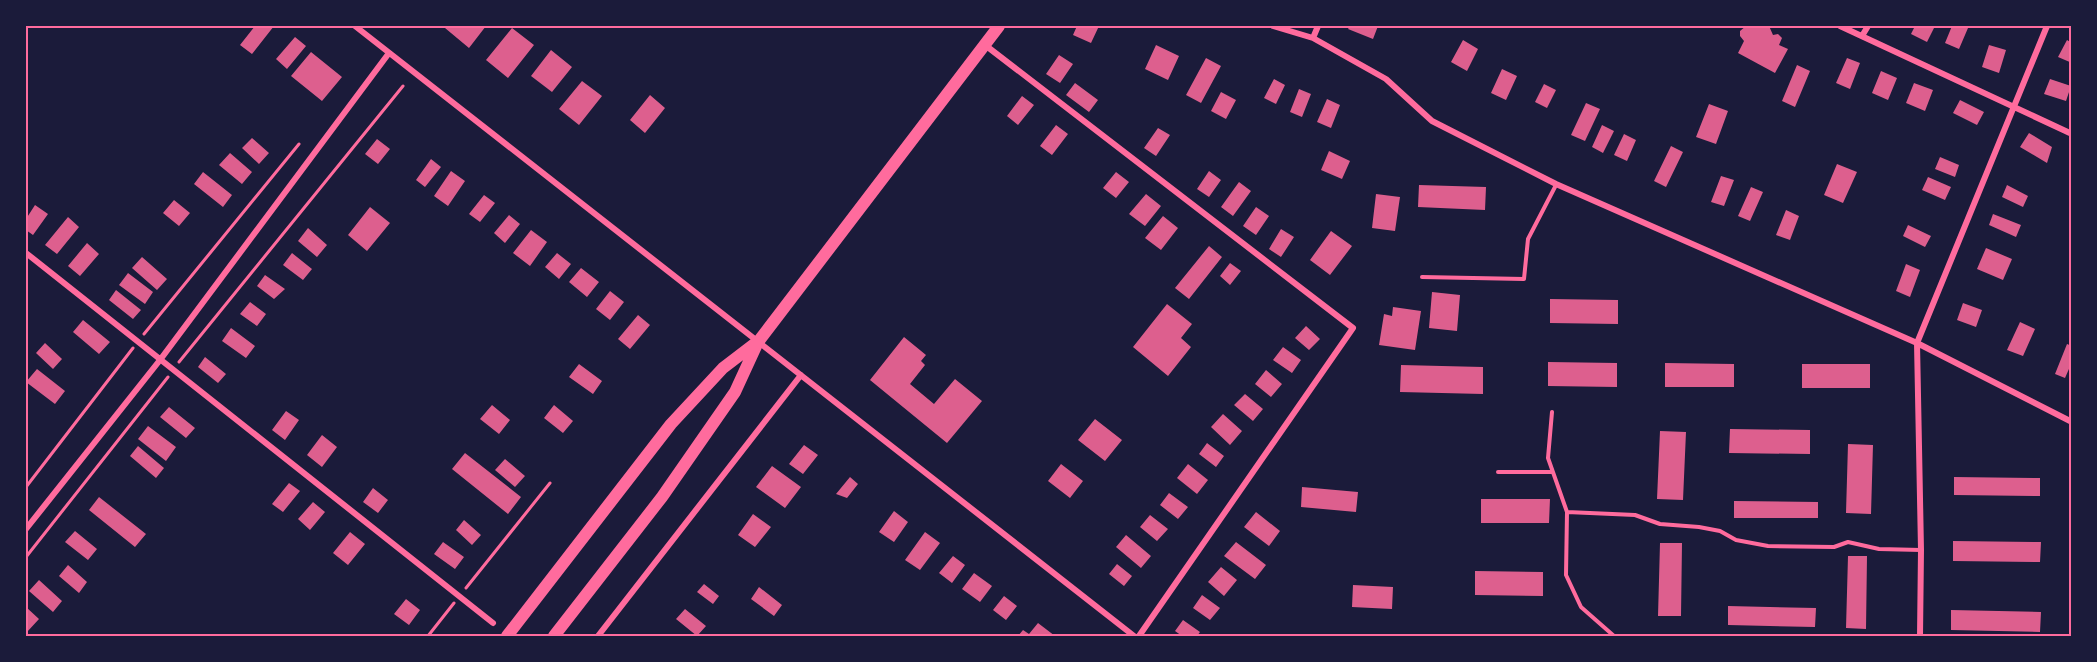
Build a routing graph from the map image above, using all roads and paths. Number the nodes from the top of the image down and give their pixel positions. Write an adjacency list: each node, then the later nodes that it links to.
1 (355, 26): 11 (street)
2 (999, 26): 10 (main road)
3 (1273, 26): 9 (street)
4 (1318, 26): 9 (street)
5 (1840, 26): 8 (street)
6 (1868, 26): 8 (street)
7 (2047, 26): 13 (street)
8 (1862, 36): 13 (street)
9 (1313, 38): 16 (street)
10 (984, 45): 20 (main road); 42 (street)
11 (389, 52): 20 (street); 22 (street)
12 (403, 86): 23 (path)
13 (2014, 108): 14 (street); 21 (street)
14 (2072, 134)
15 (299, 144): 19 (path)
16 (1556, 184): 18 (lane); 21 (street)
17 (26, 253): 19 (street)
18 (1422, 278)
19 (138, 342): 22 (street); 30 (path)
20 (758, 342): 24 (street); 38 (main road); 39 (main road)
21 (1917, 344): 26 (street); 33 (street)
22 (160, 360): 23 (street); 32 (street)
23 (173, 370): 34 (path); 35 (street)
24 (801, 375): 40 (street); 41 (street)
25 (1552, 412): 28 (lane)
26 (2072, 422)
27 (1497, 472): 28 (lane)
28 (1553, 472): 31 (lane)
29 (550, 483): 35 (path)
30 (26, 487)
31 (1567, 512): 33 (lane); 43 (lane)
32 (26, 529)
33 (1922, 550): 44 (street)
34 (26, 557)
35 (459, 596): 36 (street); 37 (path)
36 (493, 623)
37 (428, 636)
38 (507, 636)
39 (554, 636)
40 (598, 636)
41 (1134, 636)
42 (1139, 636)
43 (1614, 636)
44 (1920, 636)

